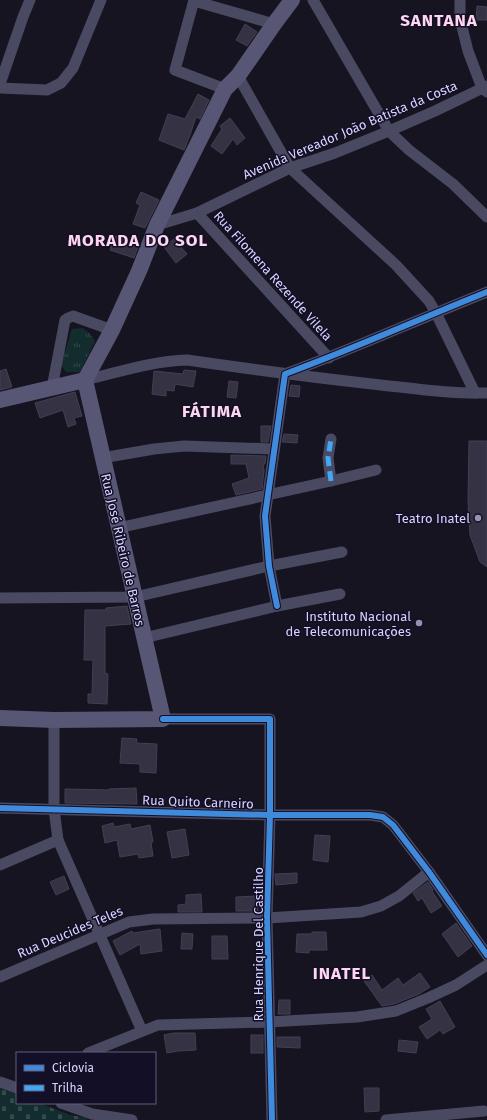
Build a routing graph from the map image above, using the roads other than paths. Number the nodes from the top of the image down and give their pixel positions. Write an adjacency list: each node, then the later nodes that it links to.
1 (30, 0): 9 (street)
2 (101, 0): 10 (street)
3 (194, 0): 7 (street); 11 (street)
4 (292, 0): 7 (main road)
5 (313, 0): 13 (street)
6 (460, 0): 12 (street)
7 (274, 24): 8 (main road)
8 (238, 76): 11 (main road); 14 (street)
9 (0, 84)
10 (0, 88)
11 (225, 89): 17 (main road)
12 (485, 89): 13 (street, Avenida Vereador João Batista da Costa)
13 (389, 131): 14 (street, Avenida Vereador João Batista da Costa); 16 (street)
14 (290, 168): 15 (street, Avenida Vereador João Batista da Costa); 19 (street)
15 (197, 214): 17 (street, Avenida Vereador João Batista da Costa); 21 (street, Rua Filomena Rezende Vilela)
16 (487, 217)
17 (157, 225): 20 (main road)
18 (487, 292): 19 (street)
19 (436, 312): 21 (street); 25 (street)
20 (112, 330): 23 (main road); 24 (street)
21 (329, 358): 22 (street)
22 (285, 374): 23 (street); 25 (street); 29 (street)
23 (85, 380): 24 (main road); 30 (main road, Rua José Ribeiro de Barros)
24 (52, 388): 27 (main road)
25 (475, 393): 26 (street)
26 (487, 393)
27 (0, 400)
28 (331, 439): 32 (street)
29 (274, 449): 30 (street); 33 (street)
30 (102, 458): 34 (main road, Rua José Ribeiro de Barros)
31 (376, 470): 32 (street)
32 (330, 481): 33 (street)
33 (268, 495): 34 (street); 36 (street)
34 (118, 528): 38 (main road, Rua José Ribeiro de Barros)
35 (342, 552): 36 (street)
36 (269, 566): 38 (street); 40 (street)
37 (340, 594): 40 (street)
38 (135, 597): 39 (street); 41 (main road, Rua José Ribeiro de Barros)
39 (0, 598)
40 (277, 606): 41 (street)
41 (144, 638): 43 (main road, Rua José Ribeiro de Barros)
42 (0, 718): 44 (main road)
43 (163, 719): 44 (main road); 47 (street, Rua Henrique Del Castilho)
44 (54, 720): 46 (street)
45 (0, 808): 46 (street, Rua Quito Carneiro)
46 (54, 809): 47 (street, Rua Quito Carneiro); 48 (street)
47 (270, 815): 50 (street, Rua Quito Carneiro); 51 (street, Rua Henrique Del Castilho)
48 (58, 840): 49 (street); 52 (street)
49 (0, 865)
50 (429, 872): 51 (street, Rua Deucides Teles); 53 (street)
51 (267, 918): 52 (street, Rua Deucides Teles); 56 (street, Rua Henrique Del Castilho)
52 (99, 935): 55 (street, Rua Deucides Teles); 57 (street)
53 (487, 955)
54 (487, 964): 56 (street)
55 (0, 977)
56 (269, 1022): 57 (street); 63 (street, Rua Henrique Del Castilho)
57 (142, 1031): 58 (street)
58 (90, 1052)
59 (63, 1104): 61 (street)
60 (484, 1112): 64 (street)
61 (92, 1117): 62 (street)
62 (132, 1120)
63 (272, 1120)
64 (386, 1120)

